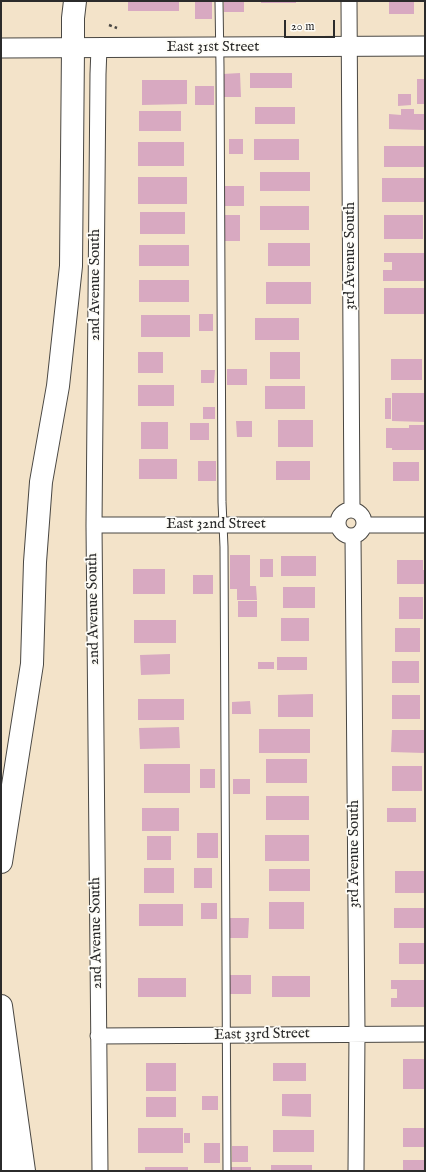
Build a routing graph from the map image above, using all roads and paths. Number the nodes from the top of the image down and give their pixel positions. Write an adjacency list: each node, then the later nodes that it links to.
1 (74, 1): 7 (main road)
2 (218, 1): 9 (lane)
3 (349, 1): 5 (street, 3rd Avenue South)
4 (425, 46): 5 (street, East 31st Street)
5 (349, 47): 9 (street, East 31st Street); 10 (street, 3rd Avenue South)
6 (1, 48): 7 (street, East 31st Street)
7 (73, 48): 8 (street, East 31st Street); 17 (main road)
8 (99, 48): 9 (street, East 31st Street); 11 (street, 2nd Avenue South)
9 (219, 48): 12 (lane)
10 (352, 510): 13 (street); 14 (street)
11 (94, 525): 12 (street, East 32nd Street); 22 (street, 2nd Avenue South)
12 (223, 525): 13 (street, East 32nd Street); 21 (lane)
13 (338, 525): 16 (street)
14 (364, 525): 15 (street); 16 (street)
15 (425, 525)
16 (353, 536): 19 (street, 3rd Avenue South)
17 (1, 862)
18 (1, 1006): 25 (main road)
19 (357, 1033): 20 (street, East 33rd Street); 21 (street, East 33rd Street); 28 (street, 3rd Avenue South)
20 (425, 1034)
21 (226, 1035): 22 (street, East 33rd Street); 27 (lane)
22 (98, 1036): 26 (street, 2nd Avenue South)
23 (1, 1043): 24 (main road)
24 (2, 1171)
25 (24, 1171)
26 (100, 1171)
27 (227, 1171)
28 (356, 1171)

